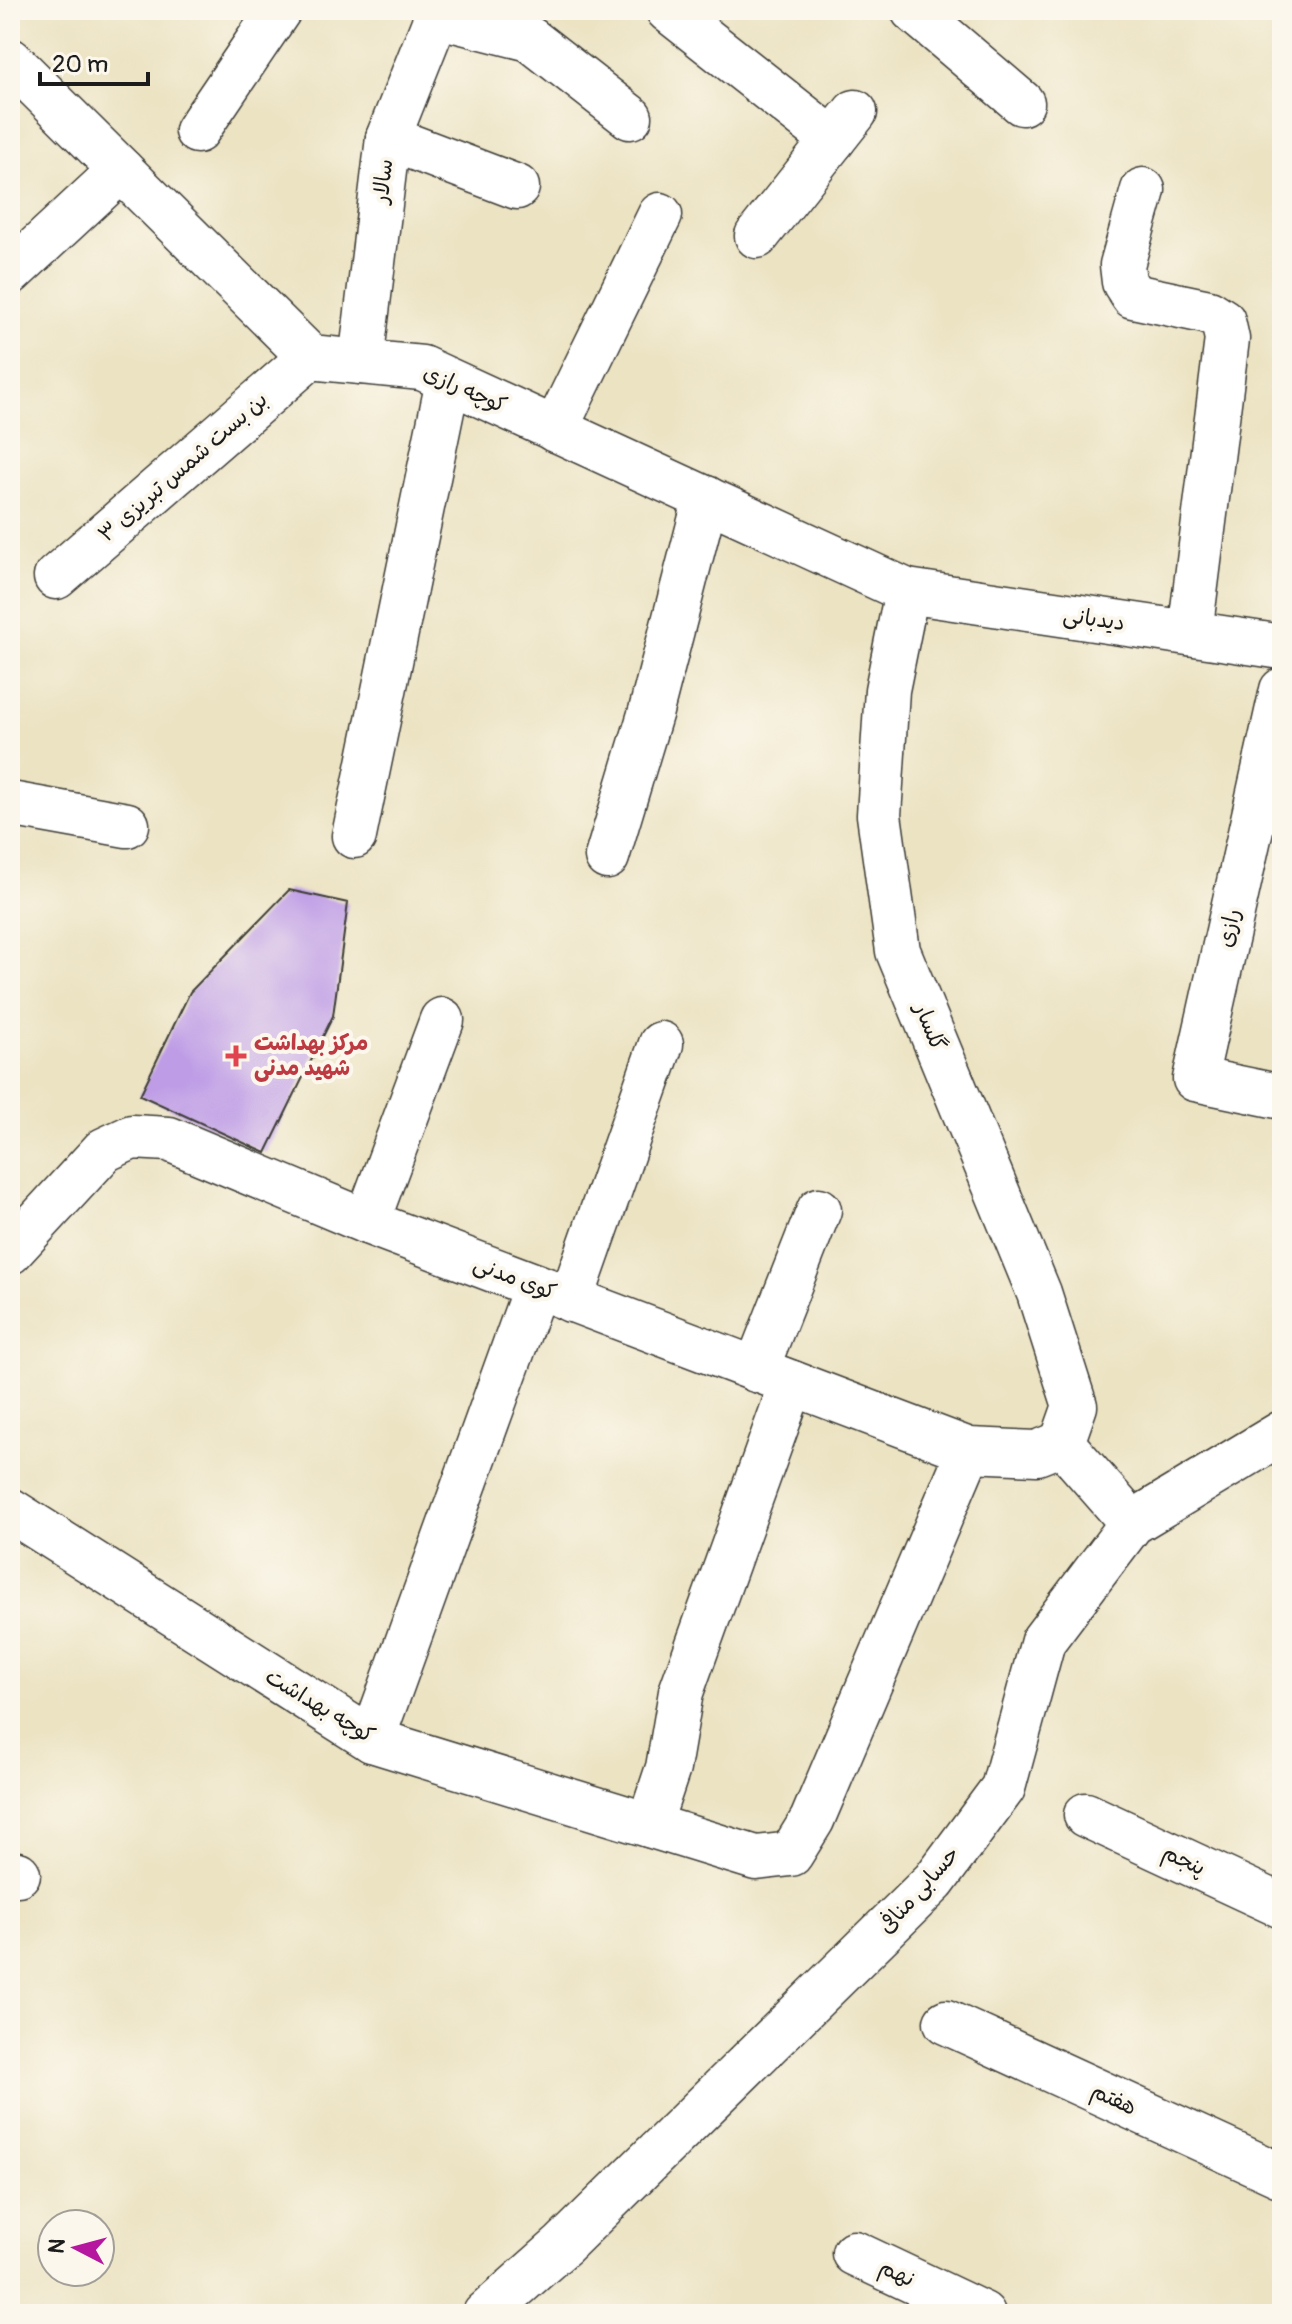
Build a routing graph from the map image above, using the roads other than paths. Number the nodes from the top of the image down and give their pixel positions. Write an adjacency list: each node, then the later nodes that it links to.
1 (279, 10): 8 (street)
2 (668, 10): 14 (street)
3 (913, 10): 6 (street)
4 (437, 13): 7 (street); 9 (street, سالار)
5 (10, 60): 10 (street)
6 (1022, 103)
7 (630, 117)
8 (197, 131)
9 (388, 138): 11 (street); 17 (street, سالار)
10 (121, 170): 15 (street); 16 (street)
11 (517, 187)
12 (1143, 190): 23 (street)
13 (660, 215): 19 (street)
14 (757, 236)
15 (10, 273)
16 (310, 357): 17 (street, کوچه رازی); 21 (street, بن بست شمس تبریزی ۳)
17 (361, 362): 18 (street, کوچه رازی)
18 (448, 381): 19 (street, کوچه رازی); 28 (street)
19 (555, 430): 20 (street, کوچه رازی)
20 (706, 498): 22 (street, کوچه رازی); 29 (street)
21 (56, 577)
22 (907, 591): 23 (street, دیدبانی); 39 (street, گلسار)
23 (1190, 633): 24 (street, دیدبانی)
24 (1282, 647)
25 (1282, 690): 32 (street, رازی)
26 (10, 804): 27 (street)
27 (127, 825)
28 (354, 836)
29 (607, 857)
30 (442, 1020): 34 (street)
31 (661, 1044): 36 (street)
32 (1282, 1097)
33 (819, 1210): 37 (street)
34 (367, 1222): 35 (street, کوی مدنی); 36 (street, کوی مدنی)
35 (10, 1252)
36 (554, 1293): 37 (street, کوی مدنی); 43 (street)
37 (774, 1376): 40 (street, کوی مدنی); 45 (street)
38 (1282, 1433): 42 (street, حسابی منافی)
39 (1062, 1443): 40 (street, کوی مدنی); 42 (street)
40 (969, 1450): 45 (street, کوچه بهداشت)
41 (10, 1510): 43 (street, کوچه بهداشت)
42 (1132, 1523): 50 (street, حسابی منافی)
43 (372, 1740): 45 (street, کوچه بهداشت)
44 (1086, 1815): 46 (street, پنجم)
45 (649, 1825)
46 (1282, 1906)
47 (946, 2022): 48 (street, هفتم)
48 (1282, 2176)
49 (854, 2253): 51 (street, نهم)
50 (485, 2314)
51 (983, 2314)

